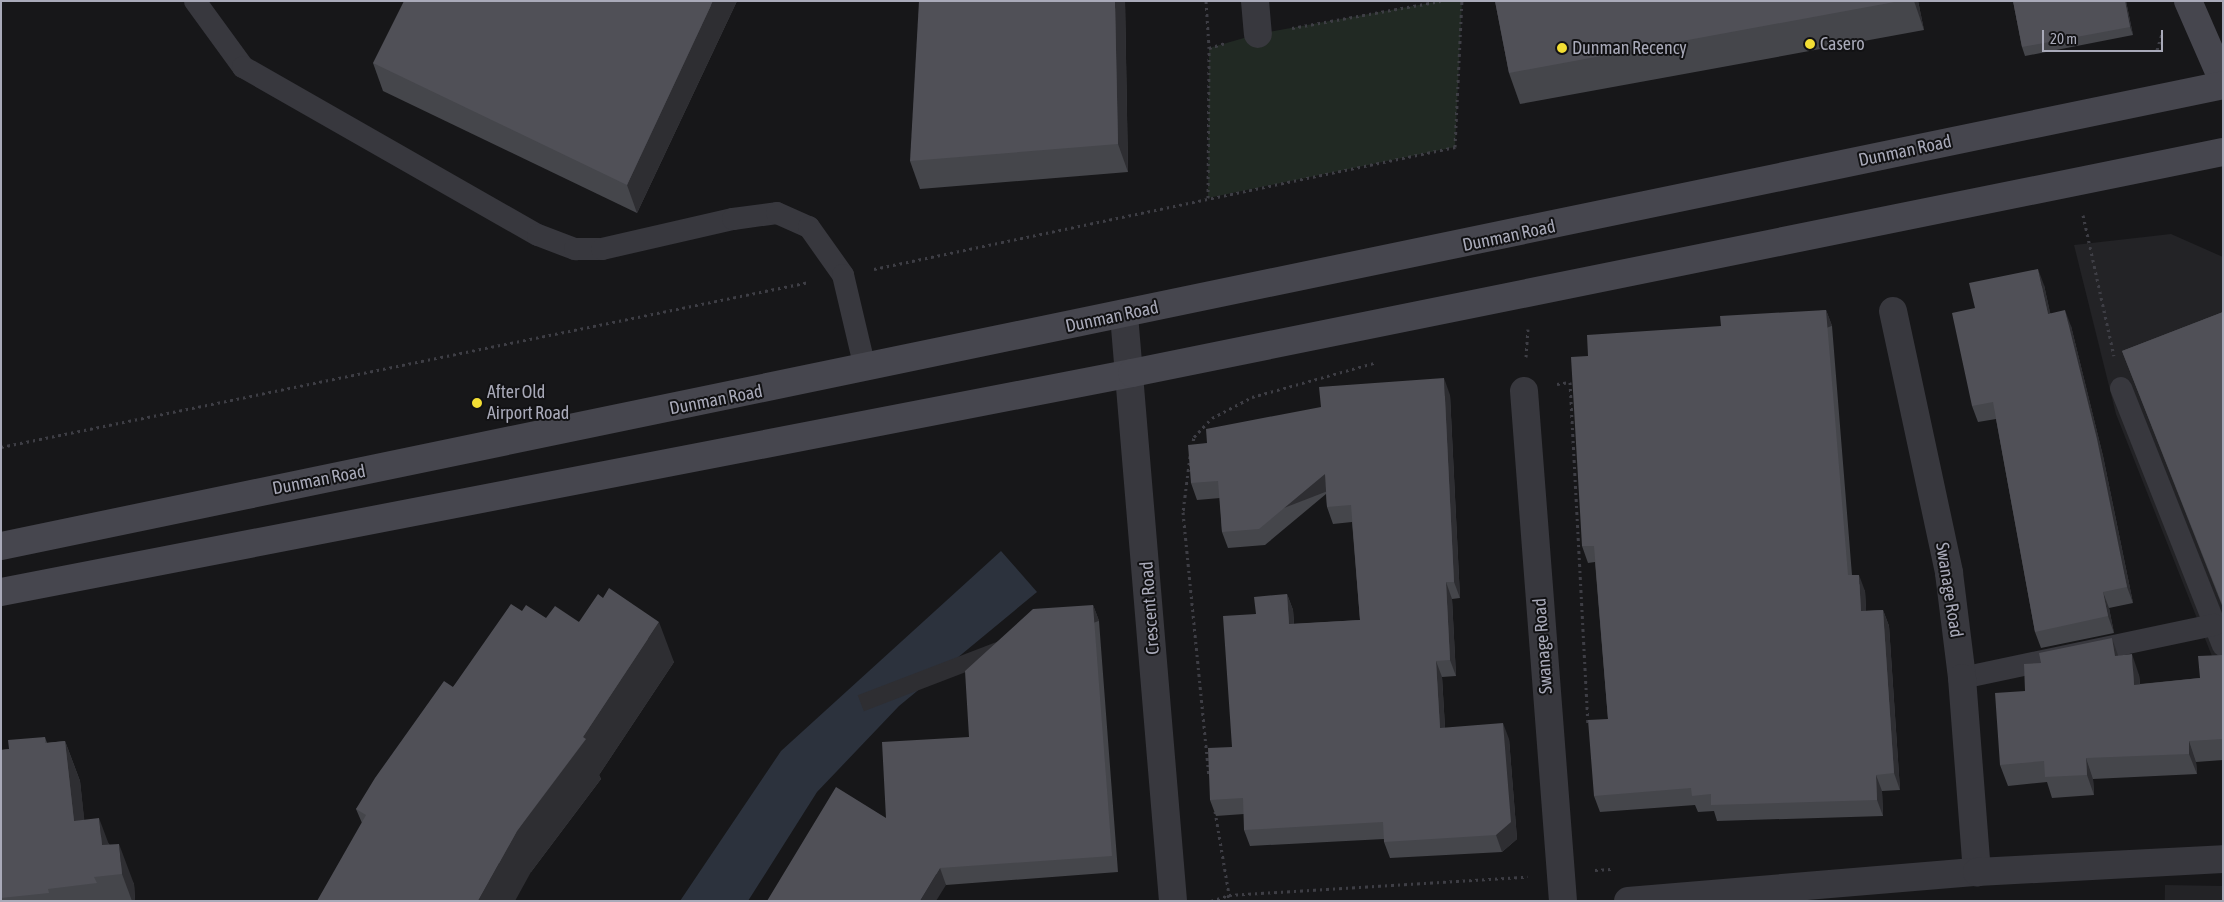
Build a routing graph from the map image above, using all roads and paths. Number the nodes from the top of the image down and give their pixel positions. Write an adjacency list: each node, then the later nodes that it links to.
1 (196, 1): 12 (lane)
2 (1206, 1): 7 (path)
3 (1256, 1): 6 (street)
4 (1462, 1): 12 (path)
5 (2188, 1): 8 (main road)
6 (1258, 34)
7 (1209, 48)
8 (2223, 81)
9 (2223, 85): 15 (main road, Dunman Road)
10 (2223, 152): 13 (main road)
11 (2081, 204): 18 (path)
12 (843, 275): 16 (lane); 20 (path)
13 (1530, 290): 17 (main road); 19 (path)
14 (1893, 311): 26 (street, Swanage Road)
15 (1124, 315): 16 (main road, Dunman Road); 17 (street, Crescent Road)
16 (865, 368): 22 (main road, Dunman Road)
17 (1132, 373): 23 (main road); 34 (street, Crescent Road)
18 (2121, 388): 24 (lane)
19 (1524, 391): 27 (path); 36 (street, Swanage Road)
20 (1, 447)
21 (1185, 473): 28 (path)
22 (1, 546)
23 (1, 592)
24 (2214, 625): 25 (lane); 26 (lane)
25 (2223, 646)
26 (1962, 678): 33 (street, Swanage Road)
27 (1588, 730)
28 (1210, 778)
29 (1214, 808): 35 (path)
30 (1594, 860): 32 (path)
31 (2223, 860): 33 (street)
32 (1595, 870)
33 (1977, 872): 37 (street)
34 (1173, 901)
35 (1226, 901)
36 (1563, 901)
37 (1628, 901)

